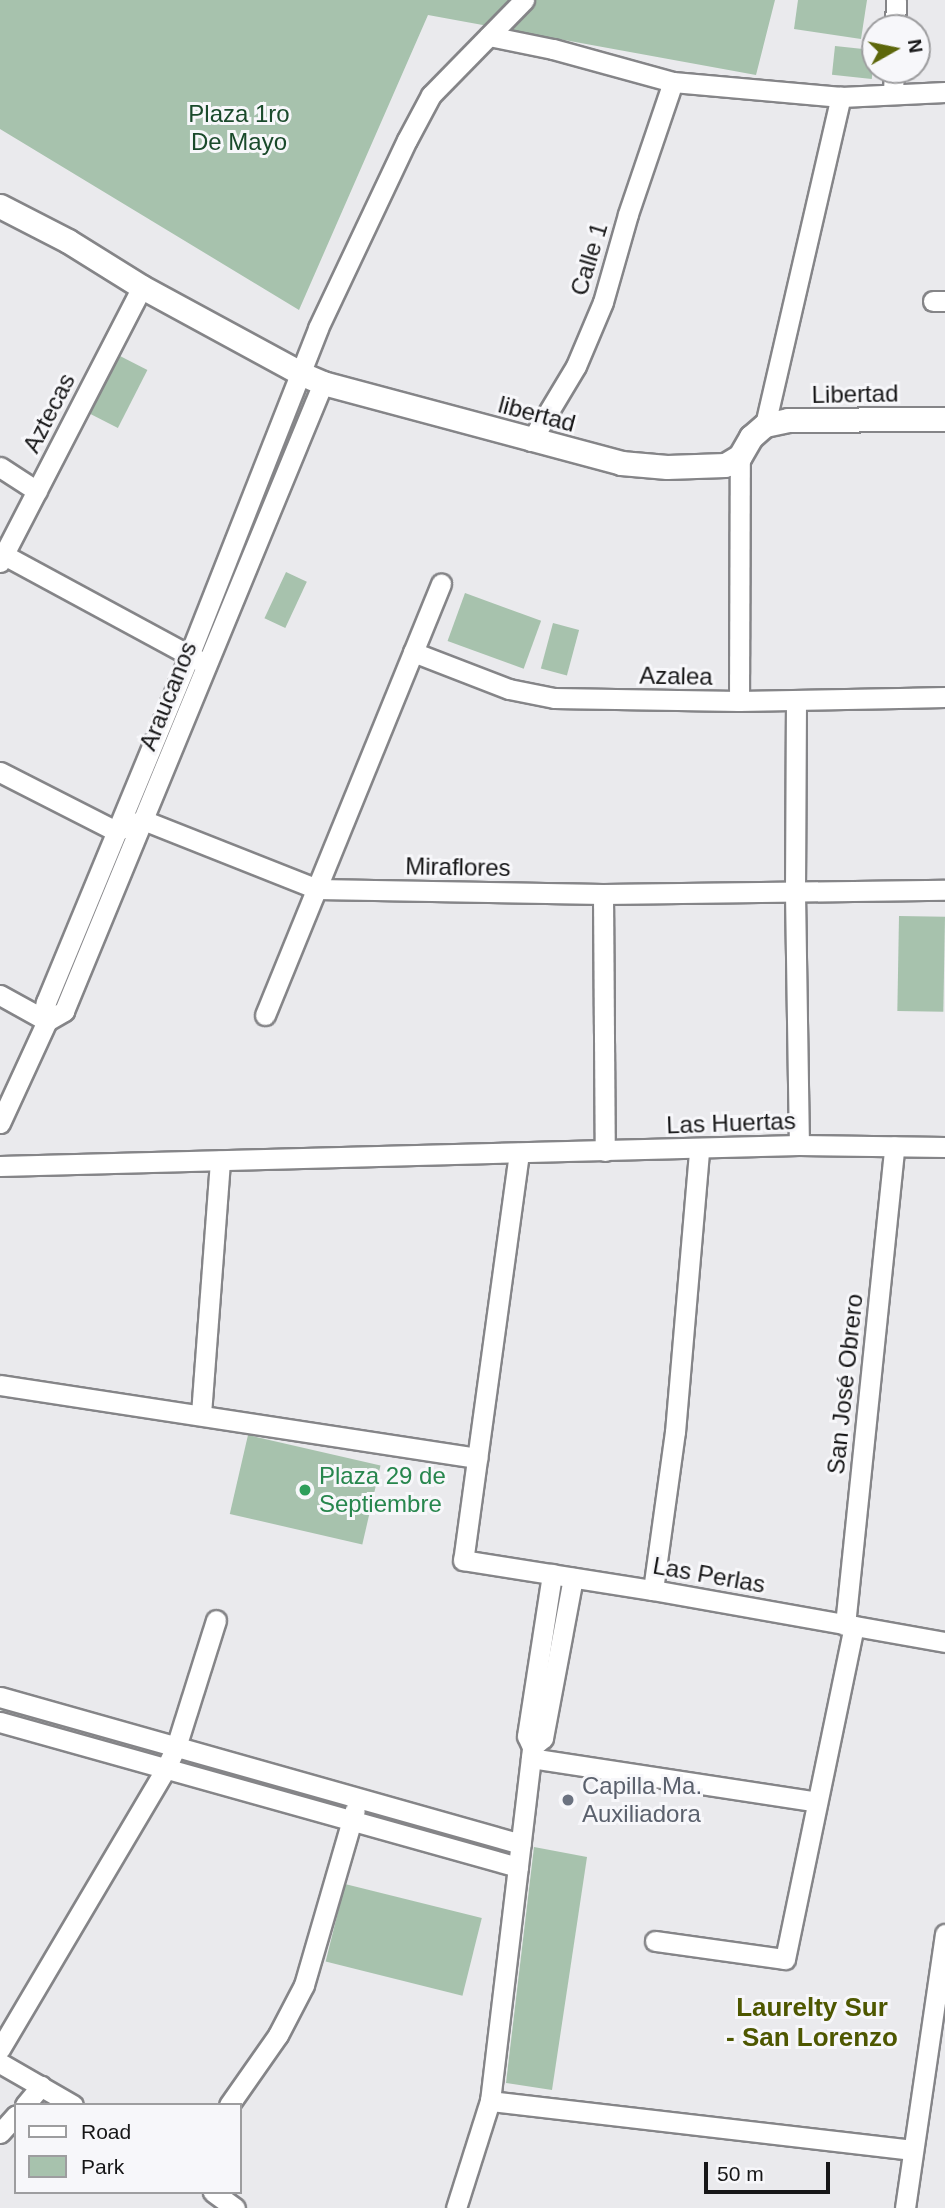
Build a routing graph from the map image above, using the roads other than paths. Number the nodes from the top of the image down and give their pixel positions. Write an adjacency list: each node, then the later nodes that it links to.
1 (524, 0): 2 (street)
2 (489, 36): 3 (street); 10 (street)
3 (673, 82): 7 (street); 13 (street, Calle 1)
4 (893, 84): 6 (street)
5 (945, 92): 6 (street)
6 (893, 94): 7 (street)
7 (841, 97): 12 (street)
8 (0, 206): 9 (main road, libertad)
9 (142, 287): 10 (main road, libertad); 16 (street, Aztecas)
10 (313, 378): 13 (main road, libertad); 20 (street, Araucanos); 21 (street, Araucanos)
11 (945, 419): 12 (main road, Libertad)
12 (765, 425): 14 (main road)
13 (531, 440): 14 (main road, libertad)
14 (740, 457): 24 (street)
15 (0, 467): 16 (street)
16 (37, 491): 17 (street, Aztecas)
17 (2, 559): 20 (street)
18 (441, 584): 19 (street)
19 (413, 652): 24 (street, Azalea); 28 (street)
20 (189, 656): 21 (street); 27 (street, Araucanos)
21 (208, 664): 26 (street, Araucanos)
22 (945, 697): 23 (street, Azalea)
23 (796, 700): 24 (street, Azalea); 30 (street)
24 (740, 701)
25 (0, 772): 27 (street)
26 (143, 820): 27 (street); 28 (street, Miraflores); 34 (street, Araucanos)
27 (116, 831): 34 (street, Araucanos)
28 (317, 889): 31 (street, Miraflores); 33 (street)
29 (945, 890): 30 (street, Miraflores)
30 (795, 893): 31 (street, Miraflores); 36 (street)
31 (603, 894): 40 (street)
32 (0, 995): 34 (street)
33 (265, 1015)
34 (48, 1019): 35 (street, Araucanos)
35 (0, 1123)
36 (799, 1145): 37 (street, Las Huertas); 39 (street, Las Huertas)
37 (894, 1147): 38 (street, Las Huertas); 51 (street, San José Obrero)
38 (945, 1147)
39 (699, 1150): 40 (street, Las Huertas); 49 (street)
40 (605, 1151): 41 (street, Las Huertas)
41 (519, 1153): 42 (street, Las Huertas); 46 (street)
42 (220, 1161): 43 (street, Las Huertas); 45 (street)
43 (0, 1166)
44 (0, 1385): 45 (street)
45 (201, 1414): 46 (street)
46 (477, 1458): 47 (street, Las Perlas)
47 (552, 1574): 48 (street, Las Perlas); 56 (street)
48 (573, 1578): 49 (street, Las Perlas); 56 (street)
49 (653, 1590): 51 (street, Las Perlas)
50 (216, 1620): 55 (street)
51 (849, 1626): 52 (street, Las Perlas); 59 (street, San José Obrero)
52 (945, 1642)
53 (0, 1697): 55 (street)
54 (0, 1722): 57 (street)
55 (176, 1747): 57 (street); 58 (street)
56 (532, 1753): 59 (street); 61 (street)
57 (166, 1769): 60 (street); 65 (street)
58 (358, 1799): 60 (street); 61 (street)
59 (817, 1802): 64 (street, San José Obrero)
60 (352, 1821): 62 (street); 71 (street)
61 (521, 1844): 62 (street)
62 (518, 1867): 68 (street)
63 (945, 1934): 74 (street)
64 (654, 1941)
65 (0, 2049)
66 (0, 2063): 67 (street)
67 (41, 2086): 69 (street); 70 (street)
68 (490, 2101): 74 (street); 77 (street)
69 (27, 2103)
70 (70, 2103)
71 (230, 2103)
72 (14, 2117): 73 (street)
73 (0, 2133)
74 (912, 2150): 78 (street)
75 (215, 2194): 76 (street)
76 (235, 2208)
77 (456, 2208)
78 (905, 2208)

